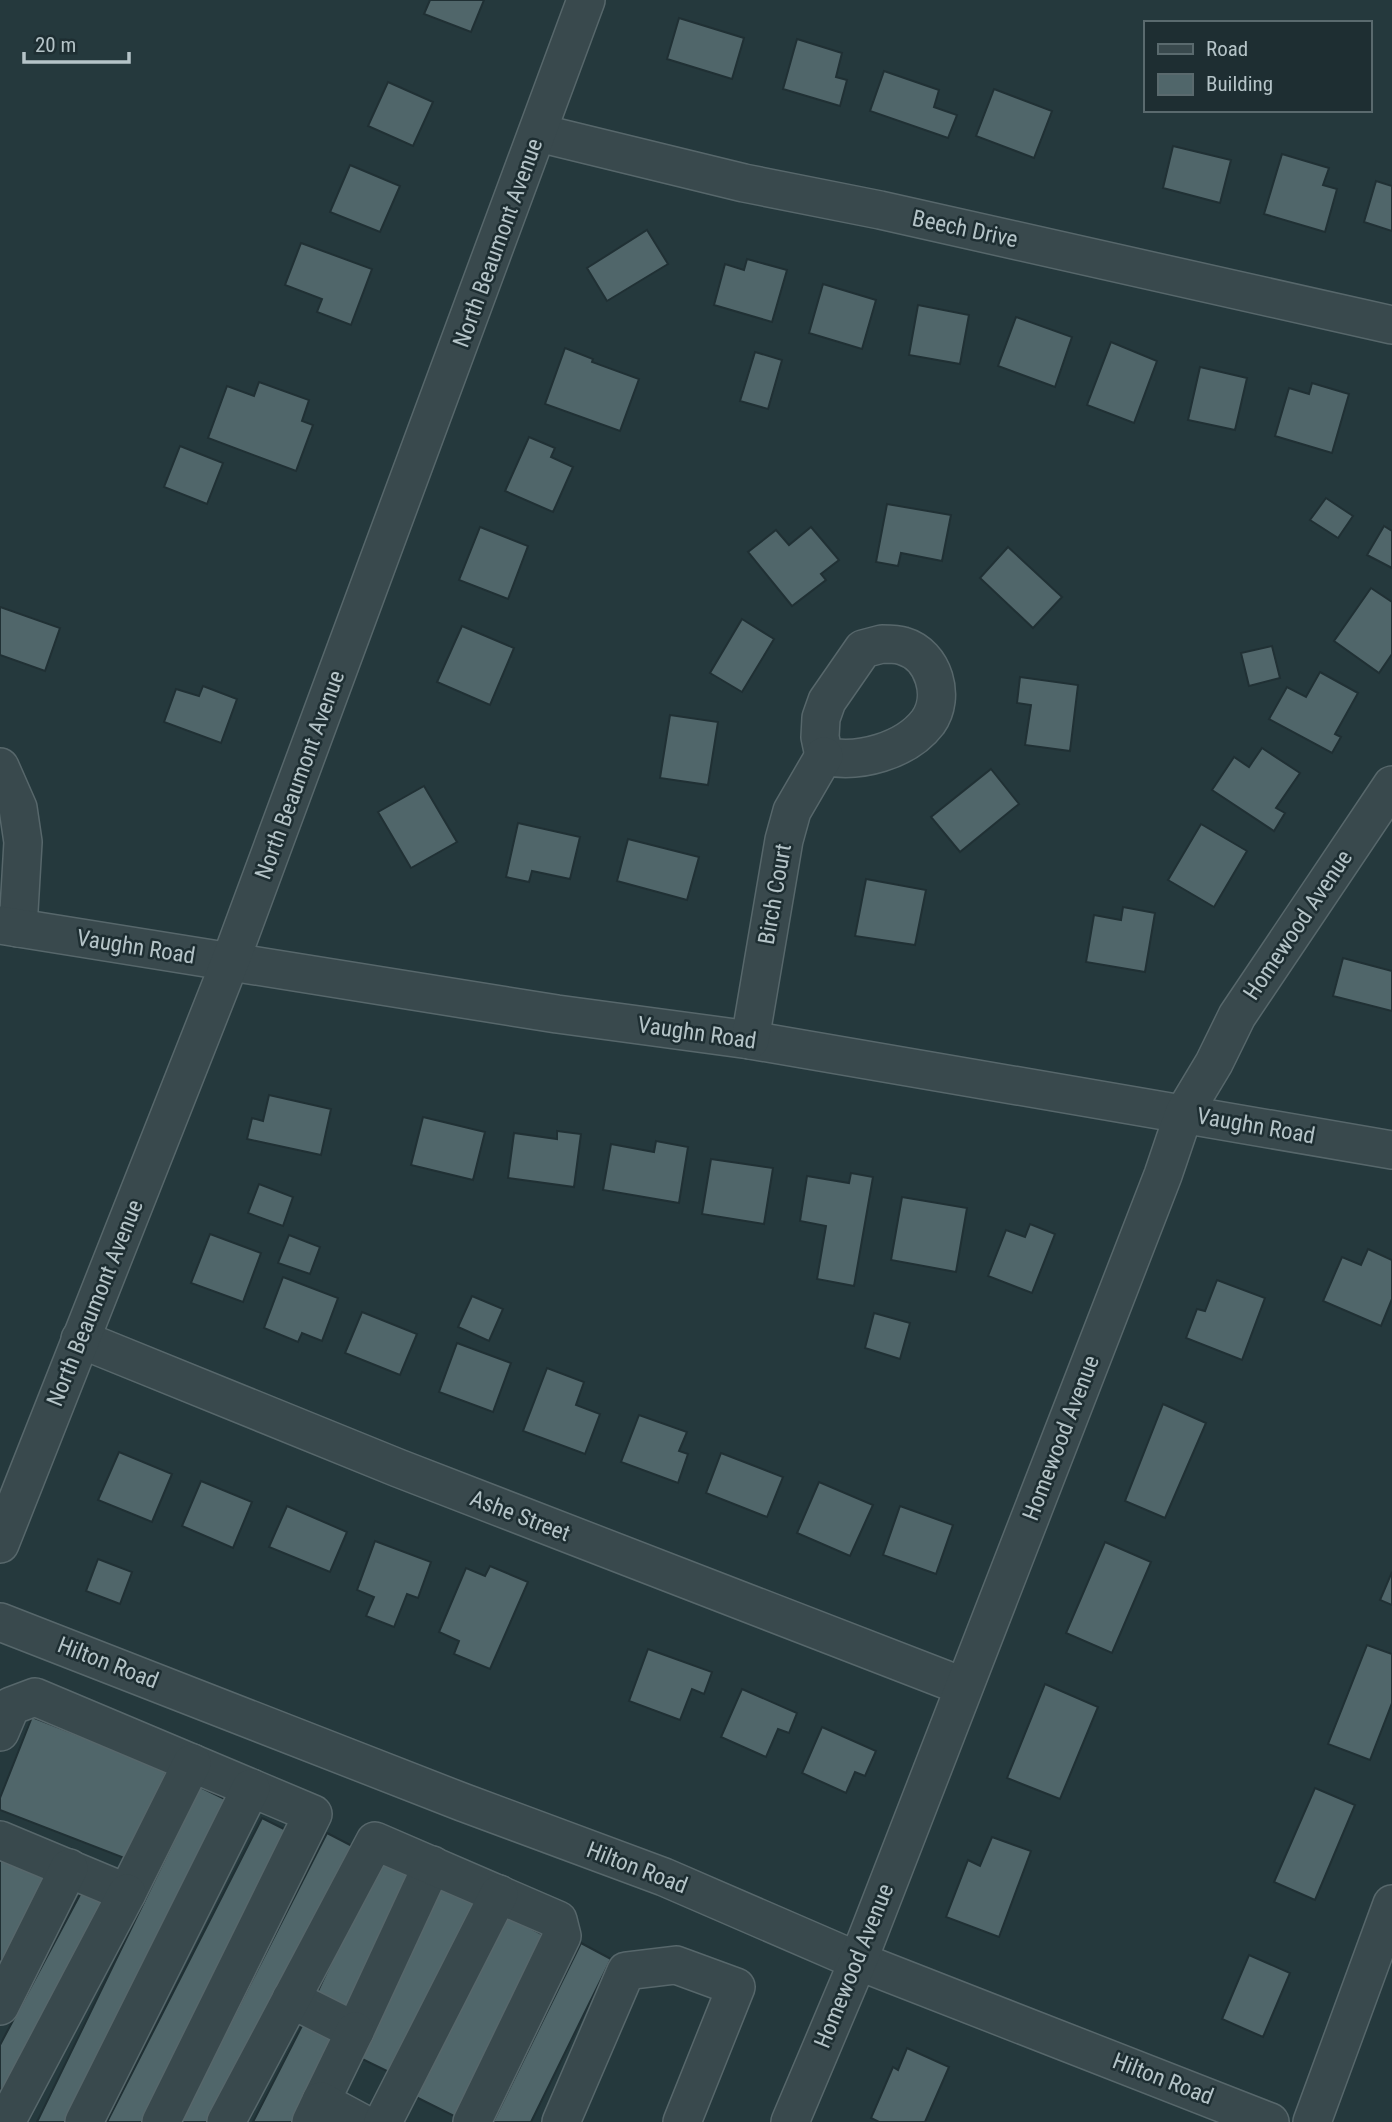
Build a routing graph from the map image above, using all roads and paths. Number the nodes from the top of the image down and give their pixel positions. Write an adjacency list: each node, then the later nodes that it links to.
1 (586, 0): 2 (street, North Beaumont Avenue)
2 (539, 133): 3 (street, Beech Drive); 8 (street, North Beaumont Avenue)
3 (1392, 325)
4 (824, 756): 9 (street, Birch Court)
5 (0, 767): 7 (street)
6 (1392, 785): 10 (street, Homewood Avenue)
7 (9, 927): 8 (street, Vaughn Road)
8 (230, 962): 9 (street, Vaughn Road); 12 (street, North Beaumont Avenue)
9 (750, 1041): 10 (street, Vaughn Road)
10 (1184, 1113): 11 (street, Vaughn Road); 15 (street, Homewood Avenue)
11 (1392, 1150)
12 (80, 1339): 13 (street, North Beaumont Avenue); 15 (street, Ashe Street)
13 (0, 1544)
14 (0, 1622): 25 (street, Hilton Road)
15 (962, 1686): 25 (street, Homewood Avenue)
16 (0, 1732): 17 (street)
17 (192, 1763): 18 (street); 22 (street)
18 (251, 1788): 31 (street); 32 (street)
19 (0, 1840): 21 (street)
20 (432, 1865): 23 (street); 26 (street); 28 (street)
21 (69, 1868): 22 (street); 27 (street)
22 (127, 1892): 30 (street)
23 (499, 1894): 35 (street); 36 (street)
24 (1392, 1904): 41 (street)
25 (858, 1962): 39 (street, Homewood Avenue); 40 (street, Hilton Road)
26 (291, 1999): 28 (street); 33 (street)
27 (0, 2006)
28 (355, 2031): 29 (street)
29 (316, 2112): 34 (street)
30 (6, 2122)
31 (84, 2122)
32 (161, 2122)
33 (226, 2122)
34 (360, 2122)
35 (383, 2122)
36 (472, 2122)
37 (561, 2122): 38 (street)
38 (682, 2122)
39 (790, 2122)
40 (1270, 2122)
41 (1312, 2122)

